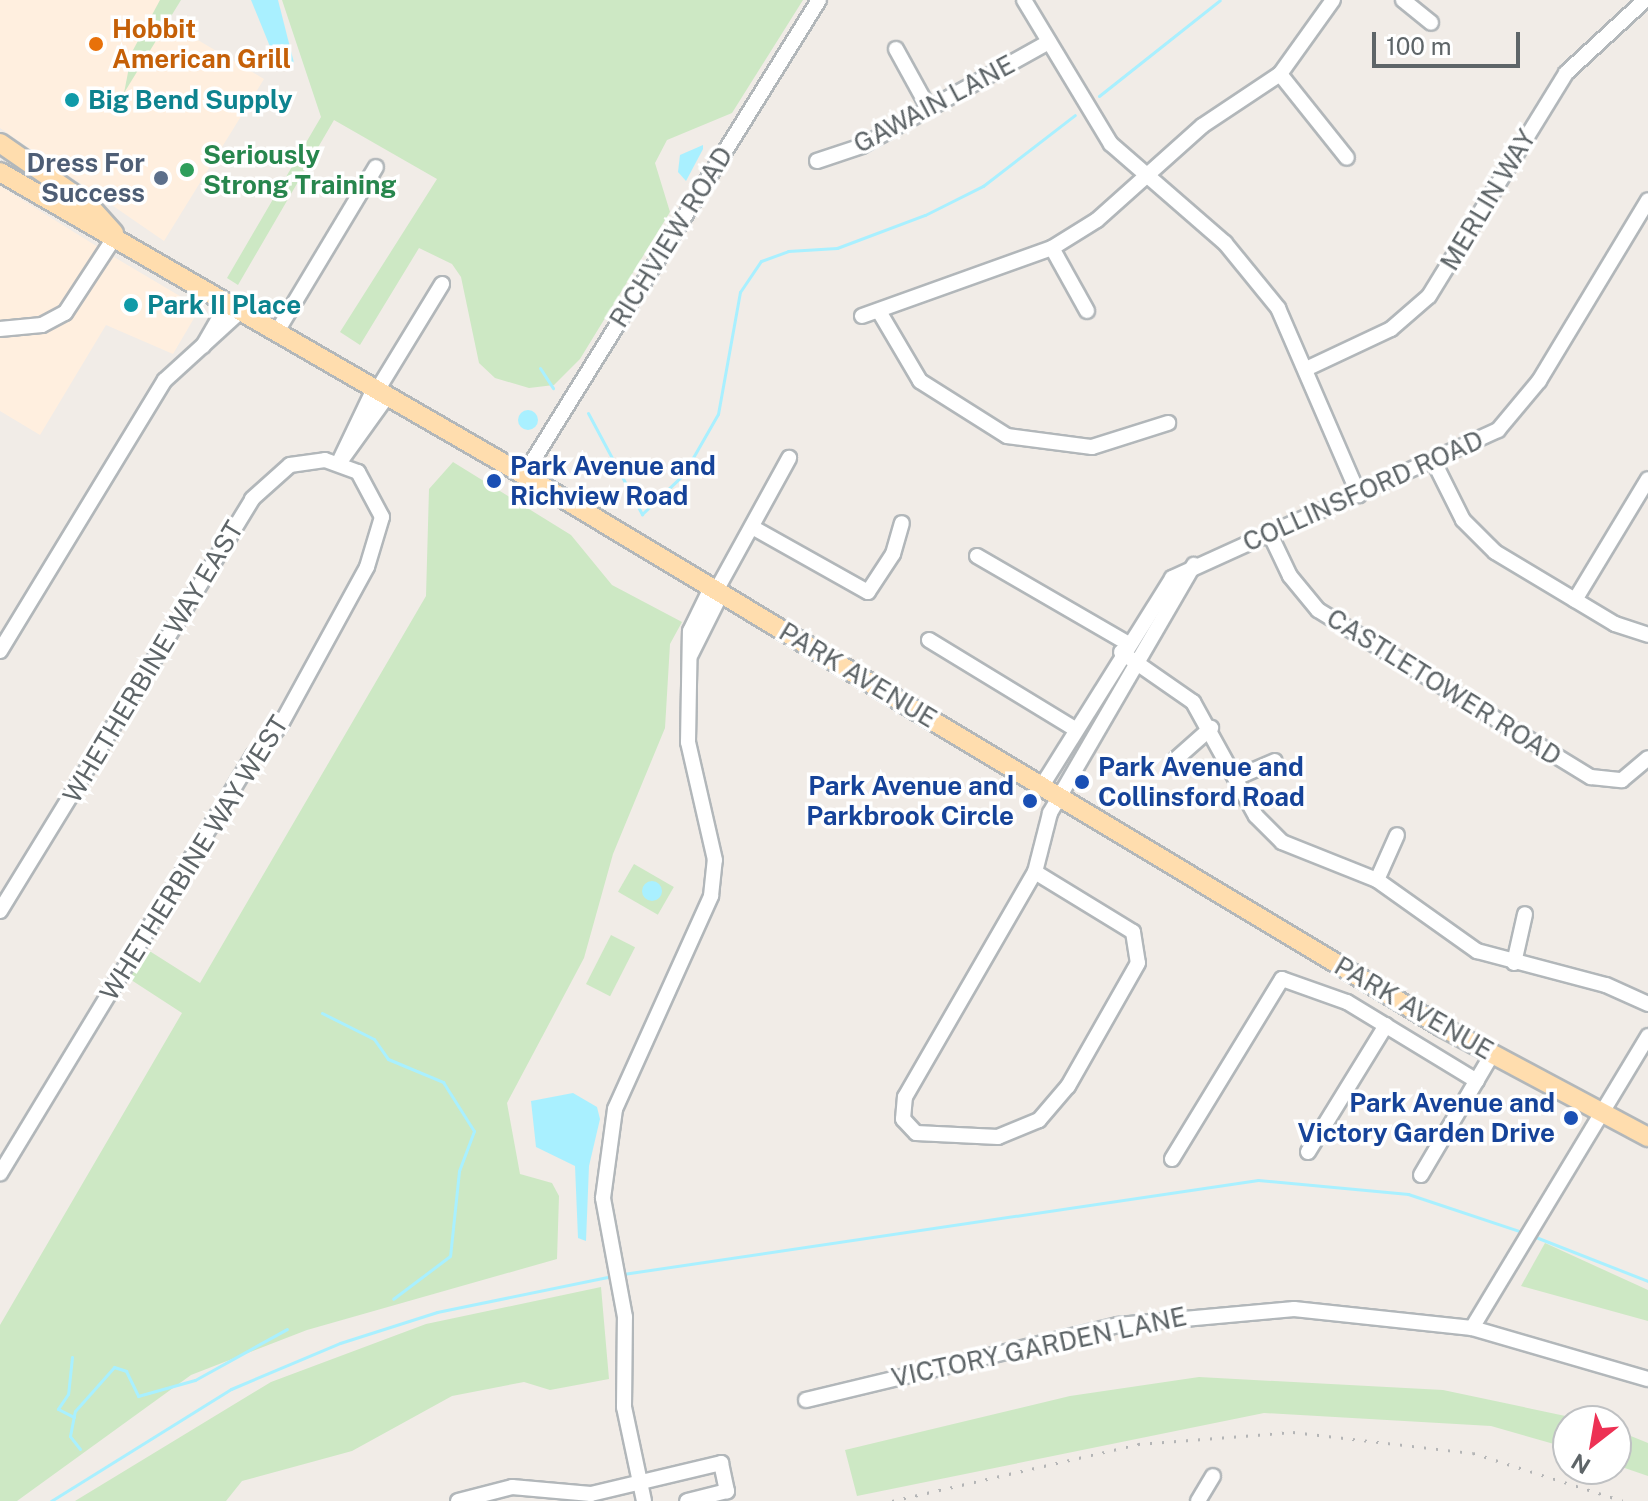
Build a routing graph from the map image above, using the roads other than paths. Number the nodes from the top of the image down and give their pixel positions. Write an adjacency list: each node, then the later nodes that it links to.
1 (819, 0): 35 (street, RICHVIEW ROAD)
2 (1024, 0): 7 (street)
3 (1333, 0): 9 (street)
4 (1403, 0): 6 (street)
5 (1645, 0): 29 (street, MERLIN WAY)
6 (1431, 23)
7 (1049, 42): 10 (street, GAWAIN LANE); 16 (street)
8 (896, 49): 10 (street)
9 (1280, 74): 12 (street); 16 (street)
10 (929, 109): 13 (street, GAWAIN LANE)
11 (0, 143): 17 (main road, PARK AVENUE)
12 (1347, 158)
13 (817, 161)
14 (376, 167): 28 (street)
15 (0, 172): 19 (main road, PARK AVENUE)
16 (1145, 175): 21 (street); 29 (street)
17 (57, 185): 19 (main road); 20 (main road, PARK AVENUE)
18 (1648, 200): 34 (street, COLLINSFORD ROAD)
19 (60, 210): 20 (main road, PARK AVENUE)
20 (116, 235): 23 (main road, PARK AVENUE); 27 (street)
21 (1052, 248): 24 (street); 25 (street)
22 (442, 284): 30 (street)
23 (236, 305): 28 (main road, PARK AVENUE); 48 (street)
24 (1087, 311)
25 (880, 313): 26 (street); 31 (street)
26 (862, 316)
27 (0, 329)
28 (278, 330): 30 (main road, PARK AVENUE)
29 (1306, 369): 37 (street)
30 (380, 391): 33 (street); 35 (main road, PARK AVENUE)
31 (1168, 423)
32 (789, 458): 39 (street)
33 (339, 462): 63 (street, WHETHERBINE WAY EAST); 75 (street, WHETHERBINE WAY WEST)
34 (1434, 462): 37 (street, COLLINSFORD ROAD); 44 (street)
35 (524, 475): 43 (main road, PARK AVENUE)
36 (1648, 479): 44 (street)
37 (1359, 495): 40 (street, COLLINSFORD ROAD)
38 (902, 523): 39 (street)
39 (752, 527): 43 (street)
40 (1269, 532): 42 (street, COLLINSFORD ROAD); 54 (street, CASTLETOWER ROAD)
41 (977, 556): 47 (street)
42 (1194, 564): 47 (street, COLLINSFORD ROAD); 49 (street)
43 (716, 591): 58 (main road, PARK AVENUE); 81 (street)
44 (1575, 600): 45 (street)
45 (1648, 635)
46 (929, 640): 53 (street)
47 (1124, 648): 49 (street); 50 (street, COLLINSFORD ROAD)
48 (0, 651)
49 (1138, 662): 51 (street); 52 (street)
50 (1105, 680): 51 (street); 53 (street, COLLINSFORD ROAD)
51 (1121, 690): 59 (street)
52 (1211, 728): 55 (street); 57 (street)
53 (1075, 729): 58 (street, COLLINSFORD ROAD)
54 (1648, 758)
55 (1176, 759)
56 (1275, 761): 57 (street)
57 (1238, 777): 62 (street)
58 (1043, 784): 59 (main road, PARK AVENUE)
59 (1061, 795): 61 (street); 69 (main road, PARK AVENUE)
60 (1397, 835): 62 (street)
61 (1035, 872): 61 (street)
62 (1377, 880): 65 (street)
63 (0, 911)
64 (1525, 914): 65 (street)
65 (1514, 963): 66 (street)
66 (1648, 1004)
67 (1386, 1025): 70 (street); 73 (street); 74 (street)
68 (1648, 1036): 71 (street)
69 (1493, 1053): 70 (street); 71 (main road, PARK AVENUE)
70 (1477, 1081): 76 (street)
71 (1603, 1110): 72 (main road, PARK AVENUE); 77 (street)
72 (1648, 1137)
73 (1308, 1152)
74 (1172, 1159)
75 (0, 1173)
76 (1421, 1175)
77 (1472, 1328): 78 (street, VICTORY GARDEN LANE); 79 (street, VICTORY GARDEN LANE)
78 (1648, 1379)
79 (806, 1400)
80 (1213, 1476): 85 (street)
81 (640, 1483): 82 (street); 83 (street); 84 (street)
82 (458, 1501)
83 (644, 1501)
84 (687, 1501)
85 (1198, 1501)

